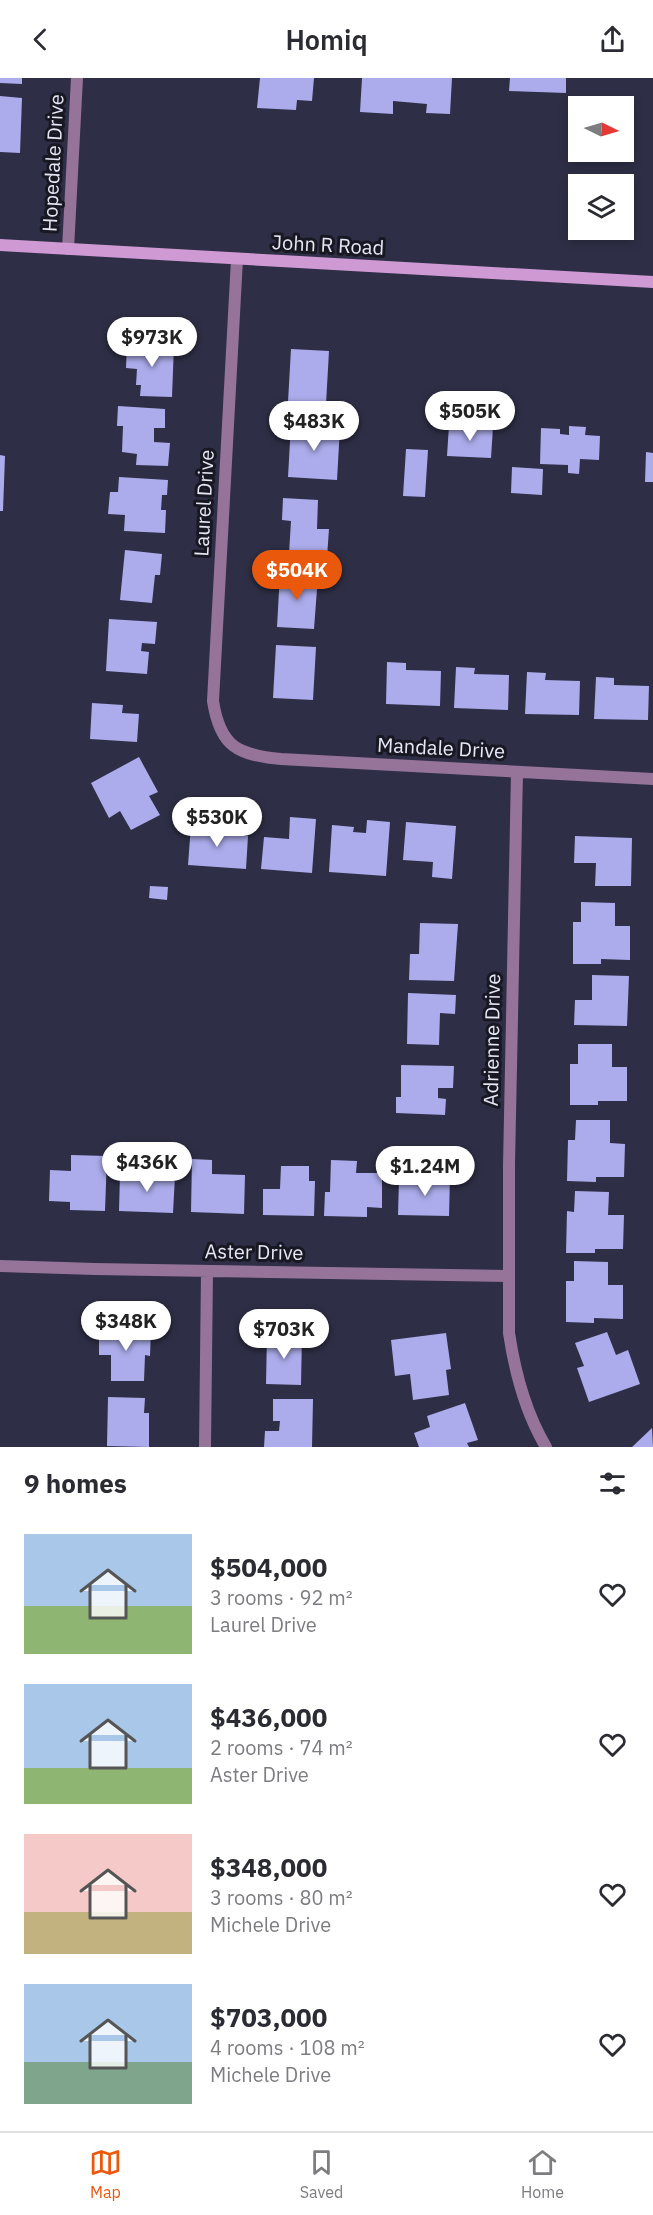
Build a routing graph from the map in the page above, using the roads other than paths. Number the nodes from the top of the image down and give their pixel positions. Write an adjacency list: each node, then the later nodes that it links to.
1 (77, 78): 3 (street, Hopedale Drive)
2 (0, 245): 3 (main road, John R Road)
3 (69, 249): 4 (main road, John R Road)
4 (237, 259): 5 (main road, John R Road); 6 (street, Laurel Drive)
5 (653, 282)
6 (231, 744): 7 (street, Mandale Drive)
7 (517, 772): 8 (street, Mandale Drive); 11 (street, Adrienne Drive)
8 (653, 779)
9 (0, 1266): 10 (street, Aster Drive)
10 (207, 1271): 11 (street, Aster Drive); 12 (street)
11 (508, 1276): 13 (street, Adrienne Drive)
12 (205, 1447)
13 (546, 1447)

